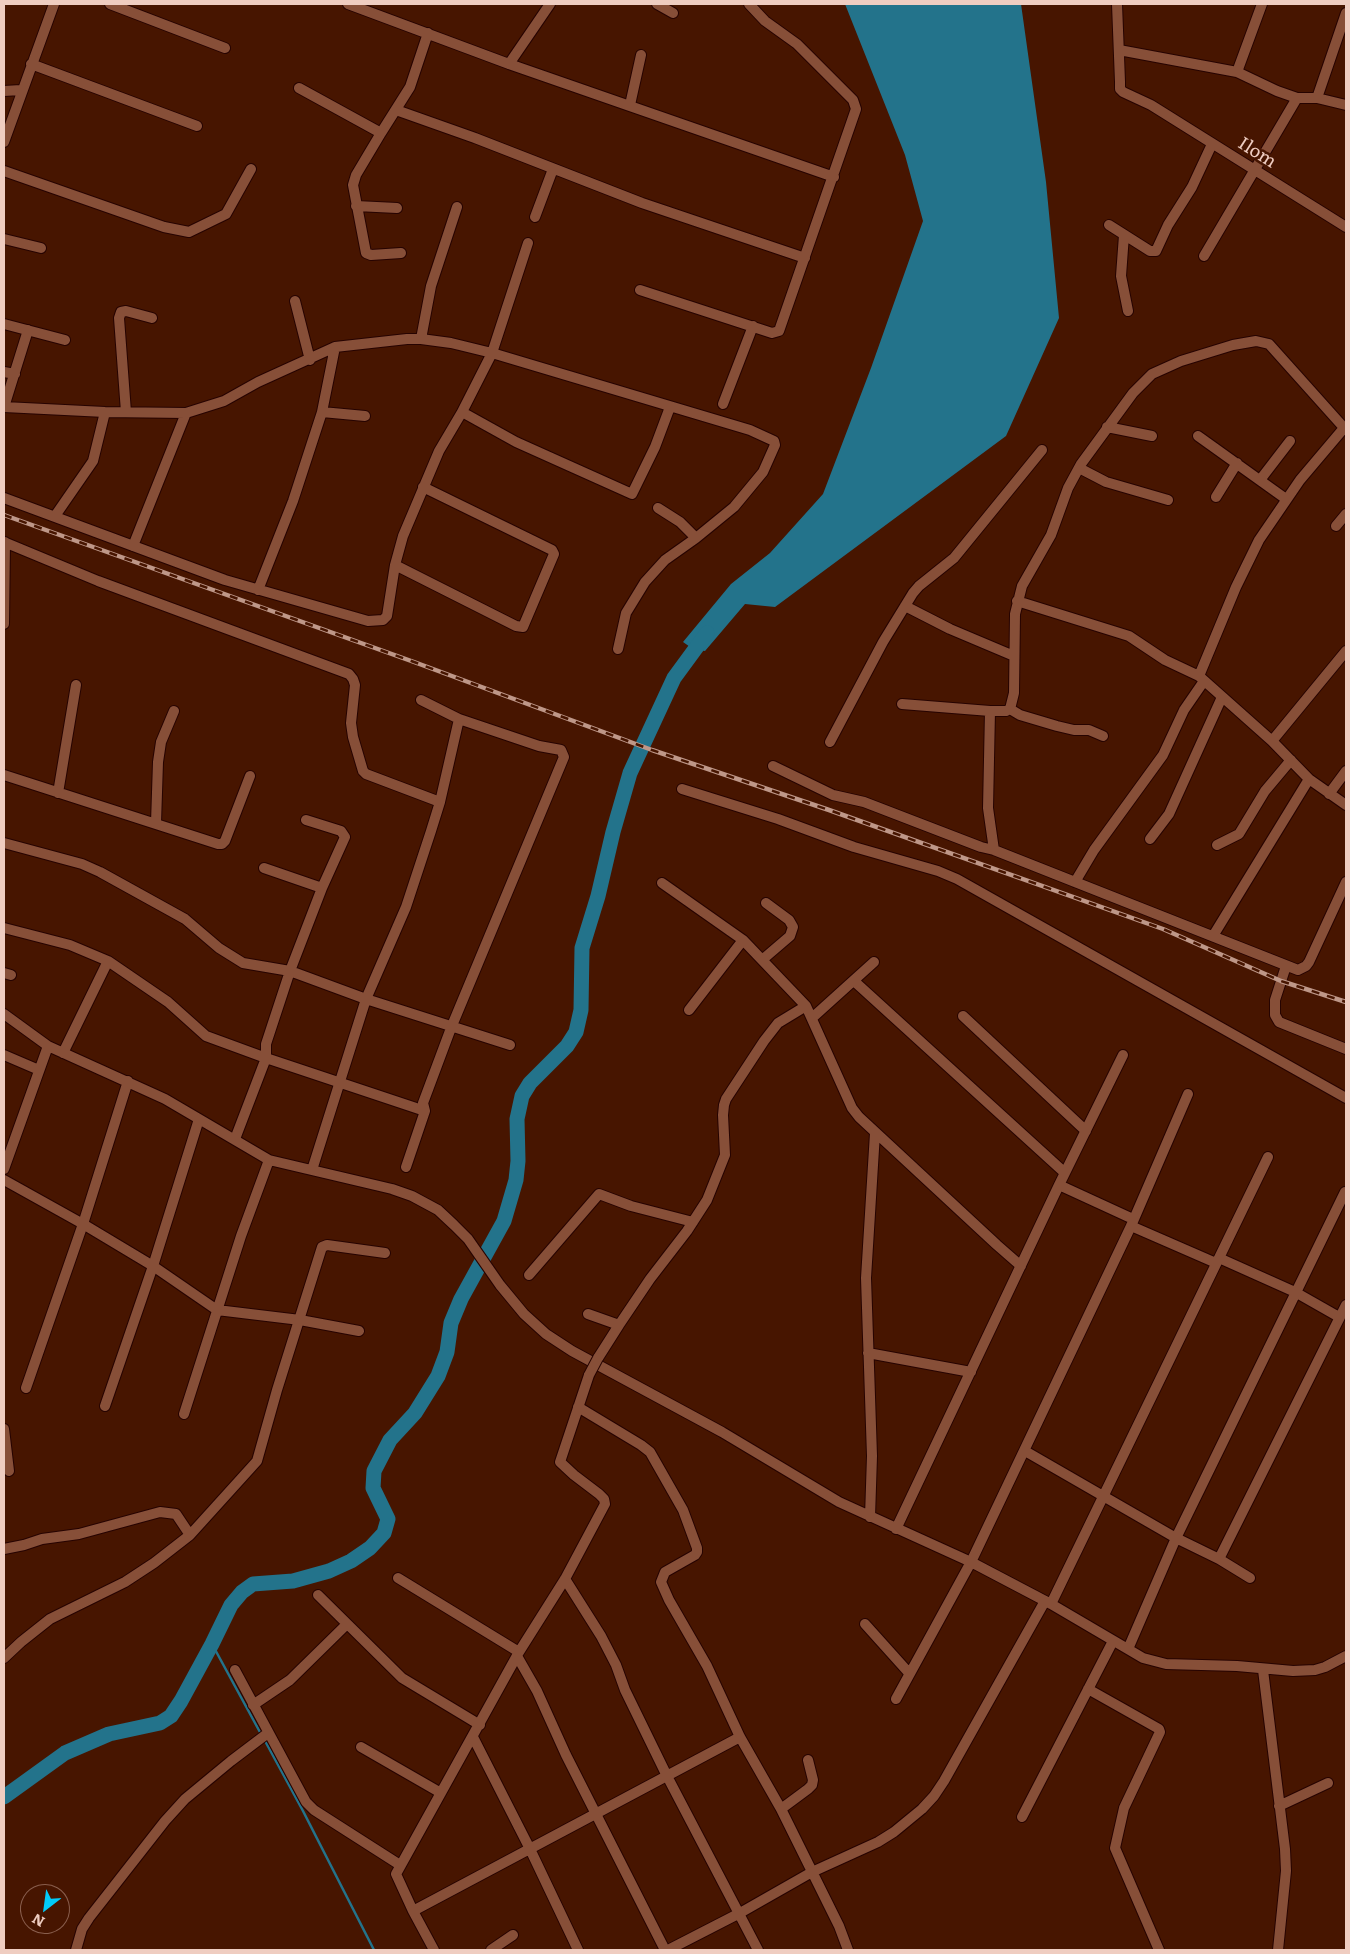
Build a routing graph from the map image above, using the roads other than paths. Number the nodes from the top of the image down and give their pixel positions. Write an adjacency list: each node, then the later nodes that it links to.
1 (54, 4): 15 (street)
2 (110, 4): 12 (street)
3 (348, 4): 11 (street)
4 (550, 4): 16 (street)
5 (657, 4): 9 (street)
6 (749, 4): 34 (street)
7 (1118, 4): 13 (street)
8 (1262, 4): 17 (street)
9 (673, 13)
10 (1346, 13): 22 (street)
11 (428, 33): 16 (street); 25 (street)
12 (225, 48)
13 (1119, 50): 17 (street); 29 (street, Ilom)
14 (641, 55): 23 (street)
15 (31, 64): 19 (street); 26 (street)
16 (509, 64): 23 (street)
17 (1238, 72): 21 (street)
18 (299, 88): 27 (street)
19 (22, 90): 20 (street); 28 (street)
20 (4, 91)
21 (1297, 98): 22 (street); 32 (street)
22 (1317, 98): 24 (street)
23 (630, 105): 34 (street)
24 (1346, 105)
25 (396, 110): 27 (street); 31 (street)
26 (197, 126)
27 (381, 133): 35 (street)
28 (4, 142)
29 (1212, 144): 32 (street, Ilom); 41 (street)
30 (251, 169): 33 (street)
31 (553, 169): 38 (street); 47 (street)
32 (1254, 170): 40 (street, Ilom); 46 (street)
33 (4, 171)
34 (834, 177): 47 (street)
35 (356, 206): 37 (street); 45 (street)
36 (457, 207): 55 (street)
37 (397, 208)
38 (535, 216)
39 (1108, 225): 41 (street)
40 (1346, 227)
41 (1124, 235): 50 (street)
42 (4, 239): 44 (street)
43 (528, 243): 58 (street)
44 (41, 248)
45 (401, 254)
46 (1204, 256)
47 (805, 258): 53 (street)
48 (640, 290): 53 (street)
49 (295, 301): 59 (street)
50 (1128, 311)
51 (152, 318): 66 (street)
52 (4, 324): 54 (street)
53 (753, 326): 62 (street)
54 (28, 330): 56 (street); 61 (street)
55 (421, 339): 57 (street); 58 (street)
56 (65, 340)
57 (335, 347): 59 (street); 67 (street)
58 (492, 353): 64 (street); 68 (street)
59 (310, 360): 69 (street)
60 (4, 372): 61 (street)
61 (15, 374): 63 (street)
62 (723, 404)
63 (4, 407): 65 (street)
64 (670, 407): 68 (street); 89 (street)
65 (105, 412): 66 (street); 87 (street)
66 (126, 412): 69 (street)
67 (322, 412): 70 (street); 93 (street)
68 (462, 412): 80 (street)
69 (186, 413): 91 (street)
70 (365, 416)
71 (1108, 428): 72 (street); 73 (street); 78 (street)
72 (1345, 429): 83 (street)
73 (1152, 436)
74 (1198, 436): 77 (street)
75 (1290, 441): 79 (street)
76 (1042, 450): 95 (street)
77 (1237, 463): 79 (street); 81 (street)
78 (1078, 468): 84 (street); 94 (street)
79 (1260, 480): 83 (street)
80 (423, 487): 92 (street); 92 (street)
81 (1216, 497)
82 (4, 498): 87 (street)
83 (1286, 499): 100 (street)
84 (1168, 500)
85 (658, 508): 89 (street)
86 (1346, 514): 88 (street)
87 (54, 516): 91 (street)
88 (1336, 526)
89 (696, 538): 97 (street)
90 (4, 542): 96 (street); 121 (street)
91 (133, 546): 93 (street)
92 (395, 565): 93 (street)
93 (258, 590)
94 (1018, 601): 99 (street); 100 (street)
95 (905, 606): 99 (street); 111 (street)
96 (4, 624)
97 (618, 649)
98 (1346, 652): 110 (street)
99 (1014, 656): 105 (street)
100 (1202, 678): 102 (street); 130 (street)
101 (76, 685): 119 (street)
102 (1222, 696): 110 (street); 125 (street)
103 (421, 700): 108 (street)
104 (902, 704): 107 (street)
105 (1010, 709): 107 (street); 109 (street)
106 (174, 711): 124 (street)
107 (990, 711): 128 (street)
108 (459, 719): 121 (street); 150 (street)
109 (1103, 736)
110 (1272, 741): 112 (street)
111 (830, 742)
112 (1291, 760): 117 (street); 127 (street)
113 (773, 766): 128 (street)
114 (1346, 771): 120 (street)
115 (4, 775): 119 (street)
116 (250, 776): 124 (street)
117 (1310, 779): 120 (street); 136 (street)
118 (682, 789): 162 (street)
119 (58, 793): 124 (street)
120 (1328, 794): 122 (street)
121 (440, 802): 144 (street)
122 (1346, 805)
123 (306, 820): 133 (street)
124 (156, 823)
125 (1150, 839)
126 (4, 843): 142 (street)
127 (1218, 845)
128 (994, 850): 130 (street)
129 (264, 868): 133 (street)
130 (1075, 882): 136 (street)
131 (1346, 882): 141 (street)
132 (662, 883): 137 (street)
133 (322, 888): 142 (street)
134 (766, 903): 138 (street)
135 (4, 928): 139 (street)
136 (1213, 936): 141 (street)
137 (743, 940): 138 (street); 146 (street)
138 (762, 960): 145 (street)
139 (108, 961): 154 (street); 157 (street)
140 (874, 962): 143 (street)
141 (1286, 966): 153 (street)
142 (290, 971): 144 (street); 157 (street)
143 (854, 981): 149 (street); 173 (street)
144 (366, 999): 150 (street); 160 (street)
145 (806, 1006): 149 (street); 177 (street)
146 (689, 1010)
147 (4, 1014): 151 (street)
148 (963, 1016): 165 (street)
149 (812, 1018): 166 (street)
150 (451, 1028): 152 (street); 163 (street)
151 (48, 1046): 154 (street); 158 (street)
152 (510, 1046)
153 (1346, 1049)
154 (63, 1052): 159 (street)
155 (4, 1055): 158 (street)
156 (1123, 1055): 165 (street)
157 (266, 1058): 160 (street); 167 (street)
158 (39, 1070): 171 (street)
159 (128, 1082): 164 (street); 179 (street)
160 (341, 1082): 163 (street); 172 (street)
161 (1188, 1094): 178 (street)
162 (1346, 1098)
163 (425, 1111): 170 (street)
164 (199, 1119): 167 (street); 182 (street)
165 (1086, 1130): 173 (street)
166 (875, 1133): 183 (street); 192 (street)
167 (235, 1139): 169 (street)
168 (1268, 1156): 181 (street)
169 (269, 1160): 172 (street); 187 (street)
170 (406, 1167)
171 (4, 1169)
172 (312, 1170): 202 (street)
173 (1065, 1173): 175 (street)
174 (4, 1180): 179 (street)
175 (1059, 1185): 178 (street); 183 (street)
176 (1345, 1192): 185 (street)
177 (693, 1222): 184 (street); 190 (street)
178 (1132, 1222): 181 (street); 199 (street)
179 (83, 1224): 182 (street); 194 (street)
180 (386, 1253): 189 (street)
181 (1217, 1260): 185 (street); 201 (street)
182 (152, 1266): 187 (street); 195 (street)
183 (1022, 1266): 193 (street)
184 (529, 1275)
185 (1295, 1292): 186 (street); 205 (street)
186 (1344, 1309): 207 (street)
187 (218, 1310): 189 (street); 197 (street)
188 (588, 1314): 190 (street)
189 (300, 1320): 191 (street); 204 (street)
190 (619, 1325): 196 (street, bridge)
191 (359, 1331)
192 (868, 1353): 193 (street); 202 (street)
193 (971, 1372): 203 (street)
194 (26, 1388)
195 (105, 1406)
196 (578, 1407): 211 (street); 230 (street)
197 (184, 1414)
198 (4, 1429): 200 (street)
199 (1025, 1451): 201 (street); 208 (street)
200 (9, 1471)
201 (1104, 1496): 205 (street); 213 (street)
202 (870, 1517): 203 (street)
203 (896, 1529): 208 (street)
204 (190, 1535): 206 (street); 220 (street)
205 (1176, 1538): 207 (street); 217 (street)
206 (4, 1549)
207 (1219, 1559): 210 (street)
208 (971, 1562): 213 (street); 223 (street)
209 (398, 1578): 218 (street)
210 (1250, 1578)
211 (565, 1579): 218 (street); 233 (street)
212 (318, 1595): 214 (street)
213 (1048, 1603): 216 (street); 242 (street)
214 (347, 1624): 226 (street); 227 (street)
215 (865, 1624): 223 (street)
216 (1113, 1641): 217 (street); 224 (street)
217 (1128, 1649): 222 (street)
218 (518, 1654): 227 (street); 238 (street)
219 (1346, 1656): 222 (street)
220 (4, 1658)
221 (235, 1670): 226 (street)
222 (1262, 1670): 236 (street)
223 (909, 1674): 225 (street)
224 (1088, 1689): 239 (street); 253 (street)
225 (896, 1698)
226 (253, 1705): 228 (street)
227 (480, 1725): 229 (street)
228 (265, 1735): 241 (street); 246 (street)
229 (473, 1737): 235 (street); 240 (street)
230 (740, 1737): 233 (street); 237 (street)
231 (360, 1747): 235 (street)
232 (808, 1760): 237 (street)
233 (668, 1776): 238 (street); 244 (street)
234 (1328, 1783): 236 (street)
235 (441, 1793): 241 (street)
236 (1279, 1806): 254 (street)
237 (781, 1809): 242 (street)
238 (597, 1814): 240 (street); 250 (street)
239 (1022, 1817)
240 (530, 1849): 243 (street); 249 (street)
241 (400, 1865): 243 (street)
242 (812, 1872): 244 (street); 252 (street)
243 (413, 1911): 247 (street)
244 (740, 1913): 250 (street); 251 (street)
245 (513, 1935): 248 (street)
246 (76, 1950)
247 (434, 1950)
248 (491, 1950)
249 (578, 1950)
250 (666, 1950)
251 (758, 1950)
252 (848, 1950)
253 (1159, 1950)
254 (1278, 1950)

